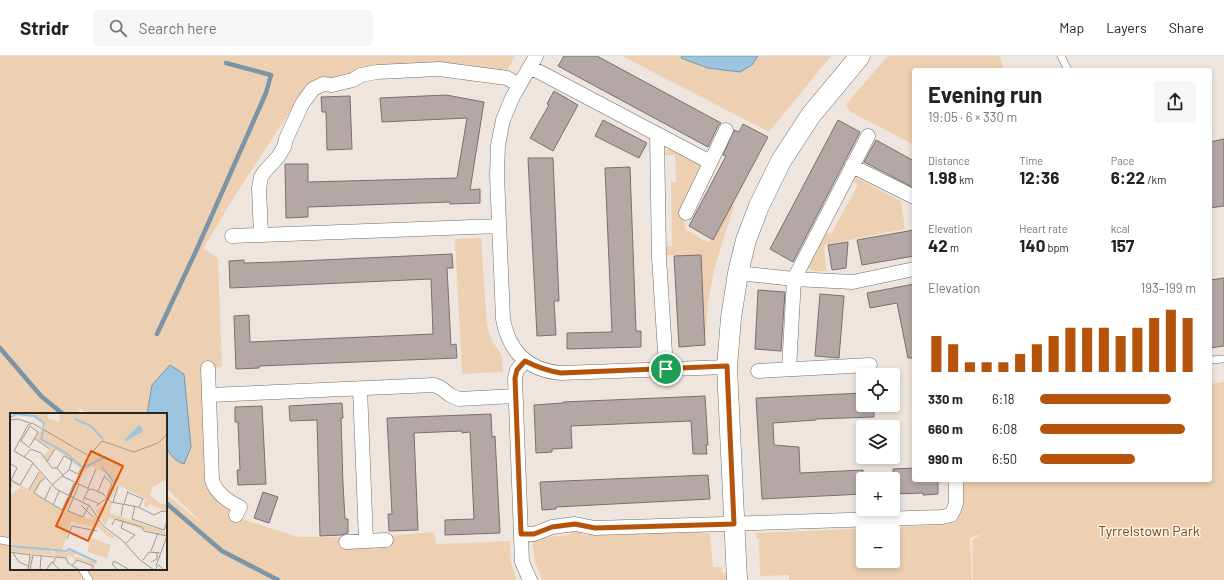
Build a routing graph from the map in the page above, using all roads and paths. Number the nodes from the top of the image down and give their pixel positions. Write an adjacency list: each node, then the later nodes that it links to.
1 (860, 56): 17 (street)
2 (1061, 56): 4 (lane)
3 (533, 62): 5 (street); 7 (street)
4 (1067, 68)
5 (519, 85): 13 (street); 14 (street)
6 (726, 130): 9 (street)
7 (657, 134): 9 (street); 25 (street)
8 (868, 136): 10 (street)
9 (710, 162): 12 (street)
10 (852, 166): 11 (street); 18 (street)
11 (912, 196)
12 (686, 213)
13 (499, 226): 14 (street); 21 (street)
14 (261, 235): 15 (street)
15 (232, 236)
16 (912, 269): 18 (street)
17 (738, 273): 18 (street); 22 (street)
18 (794, 279): 26 (street)
19 (1224, 359): 20 (lane)
20 (1212, 360)
21 (525, 361): 25 (street); 30 (street)
22 (727, 366): 25 (street); 33 (street)
23 (870, 366): 26 (street)
24 (208, 368): 29 (street)
25 (666, 369)
26 (789, 369): 27 (street)
27 (758, 371)
28 (360, 388): 29 (street); 30 (street); 37 (street)
29 (208, 395): 32 (street)
30 (515, 396): 34 (street)
31 (956, 482): 33 (street)
32 (236, 515)
33 (734, 524): 34 (street); 43 (street)
34 (521, 534): 42 (street)
35 (0, 540): 38 (lane)
36 (386, 540): 37 (street)
37 (366, 541): 39 (street)
38 (10, 542)
39 (346, 542)
40 (83, 570): 41 (lane)
41 (89, 580)
42 (530, 580)
43 (737, 580)

